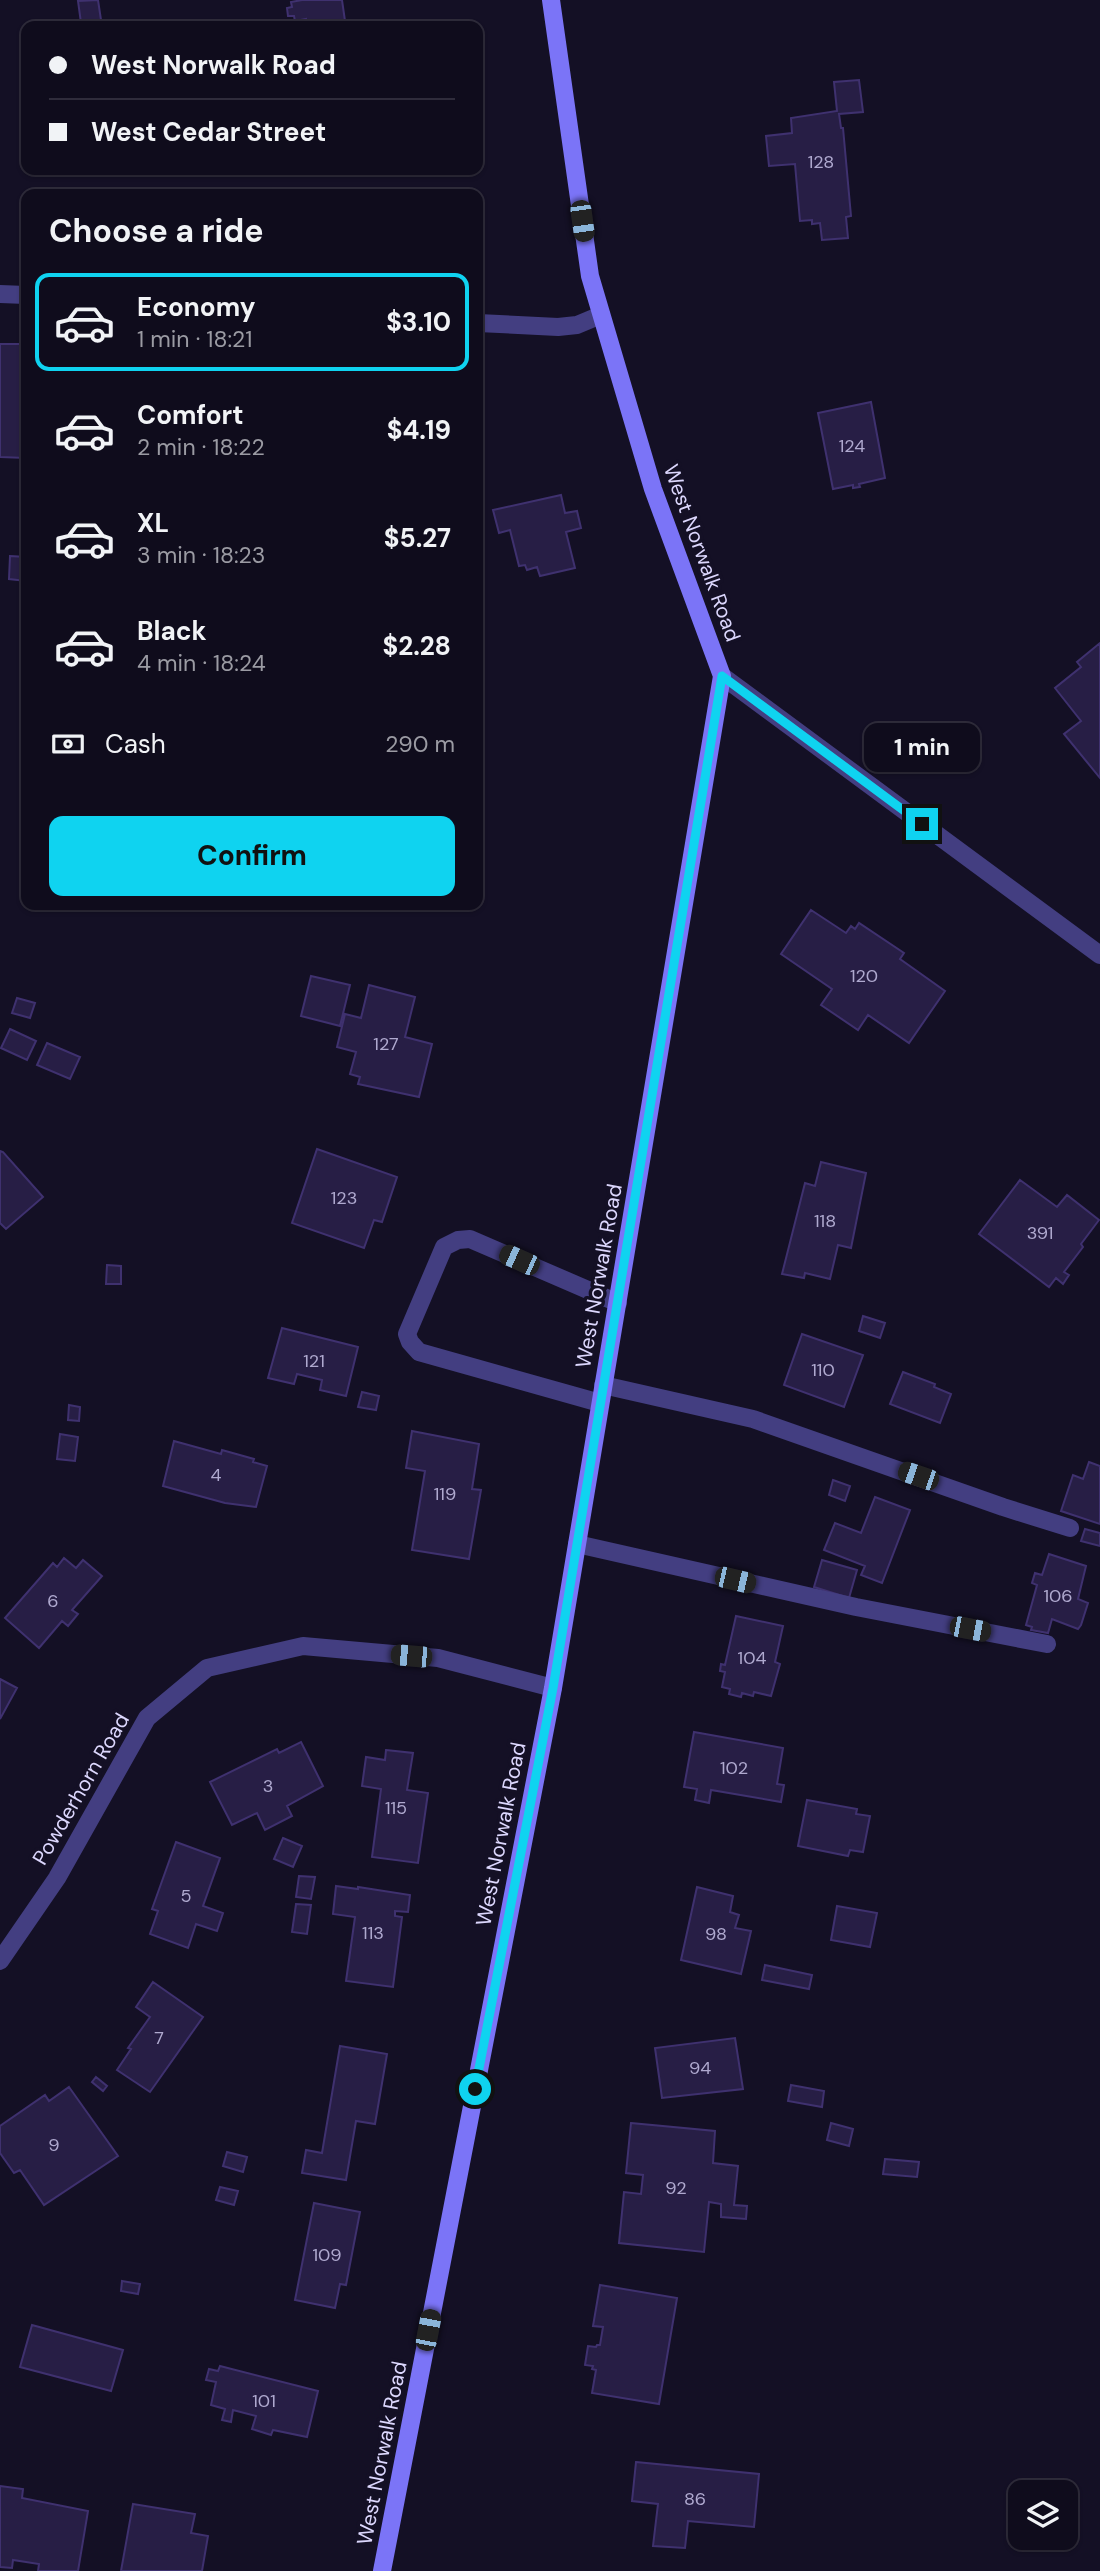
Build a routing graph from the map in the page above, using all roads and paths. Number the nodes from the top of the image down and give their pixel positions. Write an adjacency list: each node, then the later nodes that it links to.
1 (551, 0): 4 (main road, West Norwalk Road)
2 (0, 294): 3 (street)
3 (21, 295)
4 (601, 315): 5 (street); 6 (main road, West Norwalk Road)
5 (483, 323)
6 (722, 676): 7 (street); 8 (main road, West Norwalk Road)
7 (1100, 955)
8 (618, 1303): 9 (main road, West Norwalk Road); 10 (street)
9 (603, 1385): 10 (main road, West Norwalk Road); 11 (street)
10 (600, 1403): 12 (main road, West Norwalk Road)
11 (1070, 1528)
12 (577, 1544): 13 (street); 14 (main road, West Norwalk Road)
13 (1047, 1644)
14 (553, 1688): 15 (street, Powderhorn Road); 16 (main road, West Norwalk Road)
15 (0, 1961)
16 (382, 2571)

